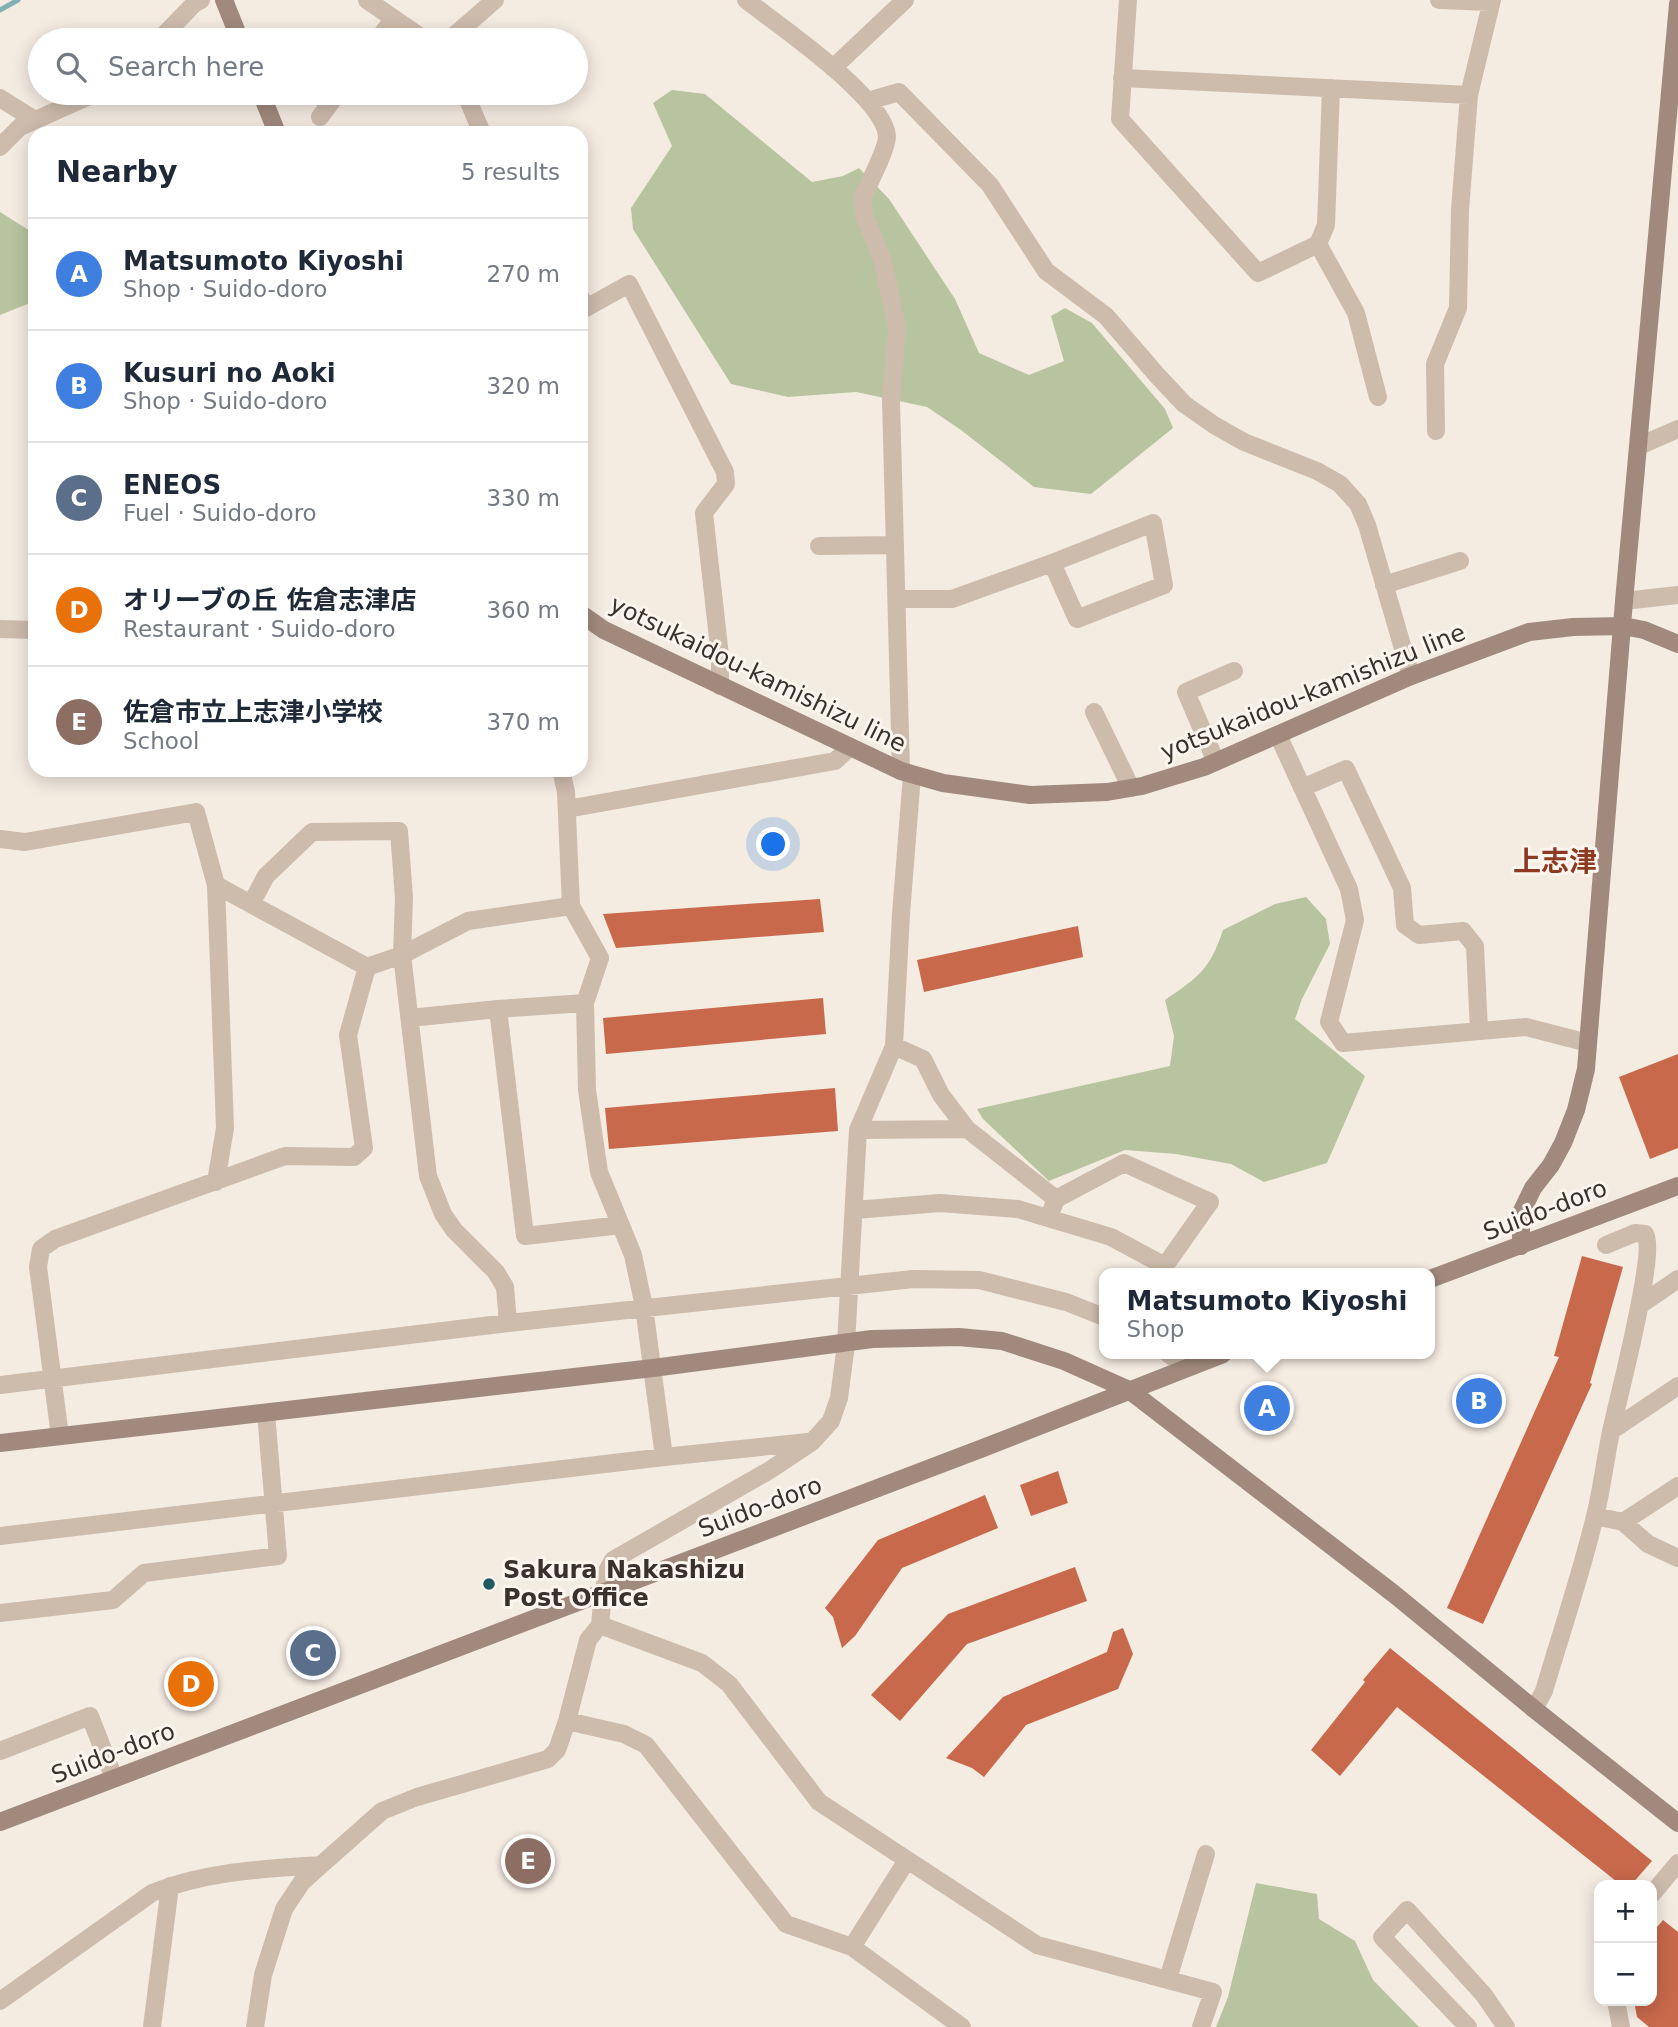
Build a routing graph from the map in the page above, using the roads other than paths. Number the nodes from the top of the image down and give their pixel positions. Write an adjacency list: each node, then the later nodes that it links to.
1 (201, 0): 12 (street)
2 (224, 0): 13 (street)
3 (367, 0): 11 (street)
4 (495, 0): 16 (street)
5 (746, 0): 17 (street)
6 (905, 0): 17 (street)
7 (1128, 0): 18 (street)
8 (1439, 0): 9 (street)
9 (1491, 1): 20 (street)
10 (1678, 4): 37 (street)
11 (394, 19): 14 (street); 15 (street)
12 (171, 28)
13 (235, 28)
14 (387, 28)
15 (407, 28)
16 (463, 28)
17 (833, 68): 22 (street)
18 (1122, 78): 19 (street); 32 (street)
19 (1331, 88): 20 (street); 32 (street)
20 (1469, 95): 36 (street)
21 (0, 98): 28 (street)
22 (868, 101): 38 (street); 42 (street)
23 (68, 105): 28 (street)
24 (266, 105): 29 (street)
25 (329, 105): 27 (street)
26 (470, 105): 30 (street)
27 (320, 117)
28 (34, 120): 31 (street)
29 (273, 126)
30 (479, 126)
31 (0, 147)
32 (1318, 244): 34 (street)
33 (588, 307): 53 (street)
34 (1378, 397)
35 (1678, 429): 37 (street)
36 (1436, 431)
37 (1639, 446): 45 (street)
38 (895, 545): 39 (street); 44 (street)
39 (820, 546)
40 (1460, 561): 42 (street)
41 (1052, 563): 41 (street); 44 (street)
42 (1384, 584): 52 (street)
43 (1678, 596): 45 (street)
44 (897, 599): 58 (street)
45 (1624, 601): 47 (street)
46 (588, 619): 53 (street, yotsukaidou-kamishizu line)
47 (1623, 626): 50 (street, yotsukaidou-kamishizu line); 52 (street, yotsukaidou-kamishizu line); 73 (street)
48 (0, 629): 49 (street)
49 (28, 630)
50 (1678, 644)
51 (1234, 671): 57 (street)
52 (1410, 676): 55 (street, yotsukaidou-kamishizu line)
53 (720, 686): 56 (street, yotsukaidou-kamishizu line)
54 (1094, 712): 60 (street)
55 (1278, 735): 57 (street, yotsukaidou-kamishizu line); 61 (street)
56 (850, 747): 58 (street, yotsukaidou-kamishizu line); 62 (street)
57 (1216, 762): 60 (street, yotsukaidou-kamishizu line)
58 (907, 773): 60 (street, yotsukaidou-kamishizu line); 74 (street)
59 (563, 777): 62 (street)
60 (1131, 788)
61 (1302, 788): 72 (street); 72 (street)
62 (567, 809): 66 (street)
63 (0, 839): 64 (street)
64 (216, 885): 65 (street); 77 (street)
65 (251, 904): 67 (street); 68 (street)
66 (571, 906): 67 (street); 69 (street)
67 (402, 955): 68 (street); 71 (street)
68 (367, 967): 77 (street)
69 (585, 1003): 70 (street); 82 (street)
70 (498, 1009): 71 (street); 82 (street)
71 (410, 1018): 93 (street)
72 (1479, 1031): 73 (street)
73 (1588, 1043): 84 (street)
74 (894, 1046): 75 (street); 76 (street)
75 (967, 1129): 76 (street); 79 (street)
76 (858, 1130): 80 (street)
77 (216, 1182): 99 (street)
78 (1678, 1186): 84 (street, Suido-doro)
79 (1056, 1199): 81 (street); 86 (street)
80 (855, 1210): 81 (street); 89 (street)
81 (1049, 1217): 85 (street)
82 (621, 1225): 91 (street)
83 (1606, 1245): 90 (street)
84 (1521, 1246): 87 (street, Suido-doro)
85 (1160, 1268)
86 (1164, 1268)
87 (1435, 1277)
88 (1678, 1279): 90 (street)
89 (849, 1285): 91 (street); 92 (street); 94 (street)
90 (1640, 1305): 104 (street)
91 (644, 1307): 93 (street); 98 (street)
92 (1099, 1315)
93 (508, 1323): 99 (street)
94 (846, 1344): 98 (street); 102 (street); 106 (street)
95 (1176, 1359): 97 (street)
96 (1210, 1359): 97 (street, Suido-doro)
97 (1188, 1367): 102 (street, Suido-doro)
98 (653, 1368): 103 (street); 108 (street)
99 (53, 1378): 100 (street); 105 (street)
100 (0, 1385)
101 (1678, 1386): 104 (street)
102 (1129, 1390): 115 (street, Suido-doro); 118 (street)
103 (266, 1413): 105 (street); 110 (street)
104 (1611, 1432): 111 (street)
105 (60, 1436): 107 (street)
106 (812, 1442): 108 (street); 115 (street)
107 (0, 1443)
108 (664, 1457): 110 (street)
109 (1678, 1486): 112 (street)
110 (274, 1504): 113 (street); 116 (street)
111 (1595, 1516): 112 (street); 118 (street)
112 (1623, 1522): 114 (street)
113 (0, 1536)
114 (1678, 1558)
115 (603, 1593): 117 (street); 121 (street, Suido-doro)
116 (0, 1613)
117 (600, 1625): 119 (street); 125 (street)
118 (1534, 1709): 123 (street)
119 (567, 1721): 127 (street); 130 (street)
120 (0, 1751): 121 (street)
121 (114, 1778): 122 (street, Suido-doro)
122 (0, 1822)
123 (1678, 1823)
124 (1206, 1854): 131 (street)
125 (908, 1860): 130 (street); 131 (street)
126 (1678, 1863): 129 (street)
127 (321, 1865): 128 (street); 135 (street)
128 (170, 1886): 132 (street); 134 (street)
129 (1657, 1888)
130 (852, 1948): 136 (street)
131 (1168, 1979): 137 (street)
132 (0, 2001)
133 (1617, 2006): 140 (street)
134 (152, 2027)
135 (255, 2027)
136 (962, 2027)
137 (1201, 2027)
138 (1468, 2027): 139 (street)
139 (1506, 2027)
140 (1621, 2027)

